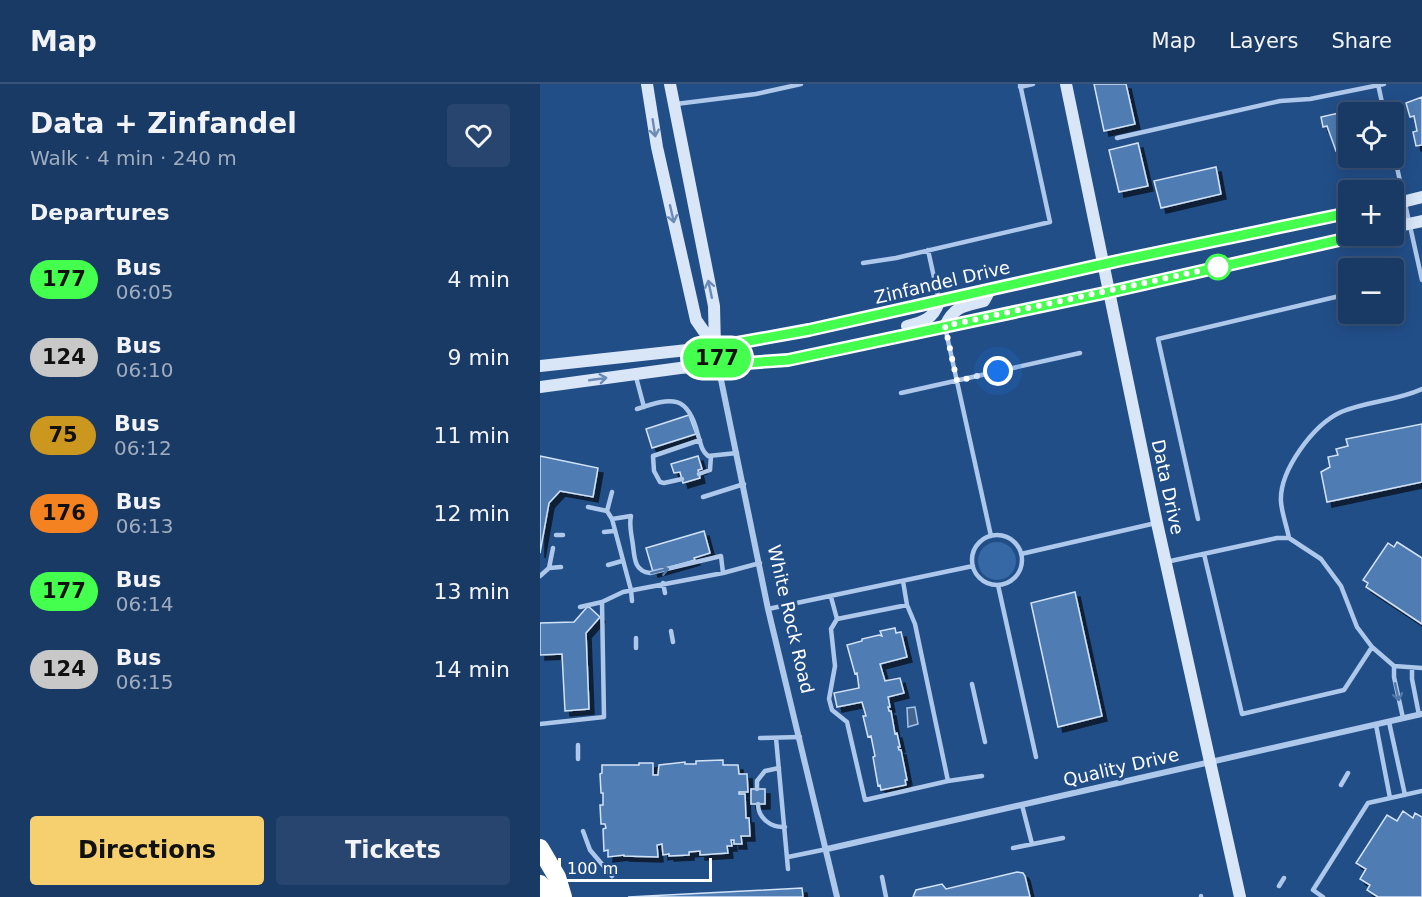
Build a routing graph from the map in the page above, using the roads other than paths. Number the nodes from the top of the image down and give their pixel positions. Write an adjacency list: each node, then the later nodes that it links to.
1 (647, 84): 28 (main road, White Rock Road, one-way to 28)
2 (670, 84): 9 (main road, White Rock Road)
3 (801, 84): 9 (lane)
4 (1033, 84): 7 (lane)
5 (1066, 84): 21 (main road, Data Drive)
6 (1380, 84): 8 (lane); 10 (lane)
7 (1020, 86): 19 (lane)
8 (1383, 102)
9 (674, 104): 28 (main road, White Rock Road, one-way to 9)
10 (1118, 138)
11 (1422, 197): 12 (main road)
12 (1404, 202)
13 (1404, 214): 16 (lane)
14 (1338, 215): 21 (main road, Zinfandel Drive)
15 (1422, 220): 16 (main road)
16 (1409, 224): 17 (main road); 22 (lane)
17 (1404, 225)
18 (1338, 240): 24 (main road)
19 (928, 250): 20 (lane); 26 (lane)
20 (863, 263)
21 (1104, 264): 23 (main road, Zinfandel Drive); 24 (main road, Data Drive)
22 (1422, 280)
23 (990, 290): 26 (main road, Zinfandel Drive); 27 (main road)
24 (1109, 292): 27 (main road); 52 (main road, Data Drive)
25 (1338, 296): 51 (lane)
26 (939, 302): 28 (main road, Zinfandel Drive); 29 (main road)
27 (945, 326): 29 (main road); 34 (lane)
28 (715, 347): 31 (main road, White Rock Road); 32 (main road, Zinfandel Drive)
29 (824, 352): 31 (main road)
30 (1080, 353): 34 (lane)
31 (718, 365): 33 (main road); 41 (street, White Rock Road)
32 (540, 366)
33 (635, 374): 35 (main road, one-way to 33); 38 (lane)
34 (957, 381): 37 (lane); 57 (lane)
35 (540, 387)
36 (1422, 389): 58 (lane)
37 (901, 393)
38 (644, 407): 39 (lane); 40 (lane)
39 (637, 409)
40 (700, 440): 42 (lane); 44 (lane)
41 (737, 453): 42 (lane); 45 (street, White Rock Road)
42 (711, 456): 43 (lane)
43 (699, 474)
44 (682, 479)
45 (744, 484): 47 (lane); 64 (street, White Rock Road)
46 (612, 492): 49 (lane)
47 (704, 497)
48 (588, 507): 49 (lane)
49 (607, 511): 50 (lane)
50 (612, 519): 53 (lane); 69 (lane, one-way to 69)
51 (1198, 519)
52 (1157, 523): 60 (lane); 63 (main road, Data Drive)
53 (614, 531): 54 (lane); 62 (lane)
54 (604, 532)
55 (563, 535): 56 (lane)
56 (556, 536)
57 (991, 536): 60 (lane); 66 (lane)
58 (1290, 538): 61 (lane); 86 (lane)
59 (553, 548): 68 (lane)
60 (1021, 554): 73 (lane)
61 (1204, 554): 63 (lane); 86 (lane)
62 (622, 561): 65 (lane); 74 (lane)
63 (1166, 562): 104 (main road, Data Drive)
64 (760, 563): 69 (lane); 81 (street, White Rock Road)
65 (608, 565)
66 (973, 566): 71 (lane); 73 (lane)
67 (561, 567): 68 (lane)
68 (549, 568): 70 (lane)
69 (723, 573): 72 (lane)
70 (540, 576)
71 (903, 581): 76 (lane); 79 (lane)
72 (663, 583): 74 (lane); 75 (lane)
73 (998, 585): 102 (lane)
74 (632, 590): 77 (lane); 78 (lane)
75 (664, 593)
76 (831, 597): 81 (lane); 82 (lane)
77 (602, 602): 80 (lane); 95 (lane)
78 (632, 602)
79 (908, 604): 82 (lane); 108 (lane)
80 (580, 606)
81 (768, 609): 97 (street, White Rock Road)
82 (837, 619): 108 (lane)
83 (671, 631): 85 (lane)
84 (636, 638): 87 (lane)
85 (673, 642)
86 (1372, 647): 88 (lane)
87 (636, 648)
88 (1394, 666): 89 (lane); 93 (lane, one-way to 93)
89 (1412, 668): 90 (lane); 92 (lane)
90 (1422, 668)
91 (972, 684): 100 (lane)
92 (1421, 714): 93 (street, Quality Drive)
93 (1403, 718): 94 (street, Quality Drive)
94 (1389, 722): 96 (street, Quality Drive); 112 (lane)
95 (540, 724)
96 (1376, 725): 104 (street, Quality Drive); 113 (lane)
97 (800, 737): 99 (lane); 122 (street, White Rock Road)
98 (760, 738): 99 (lane)
99 (776, 738): 105 (lane)
100 (985, 742)
101 (578, 744): 103 (lane)
102 (1036, 757)
103 (578, 759)
104 (1212, 762): 115 (street, Quality Drive); 134 (main road, Data Drive)
105 (779, 768): 110 (lane); 116 (lane)
106 (1348, 773): 109 (lane)
107 (982, 776): 108 (lane)
108 (948, 781)
109 (1341, 785)
110 (758, 789)
111 (1422, 791): 112 (lane)
112 (1405, 795): 113 (lane)
113 (1390, 798): 135 (lane)
114 (758, 804): 116 (lane)
115 (1022, 805): 119 (lane); 122 (street, Quality Drive)
116 (785, 827): 123 (lane)
117 (583, 831): 125 (lane)
118 (1063, 838): 119 (lane)
119 (1032, 844): 121 (lane)
120 (540, 848): 131 (highway)
121 (1013, 848)
122 (827, 849): 123 (lane); 132 (street, White Rock Road)
123 (788, 857): 124 (lane)
124 (788, 868)
125 (612, 876)
126 (882, 876): 133 (lane)
127 (1284, 878): 129 (lane)
128 (540, 884): 130 (highway)
129 (1279, 886)
130 (550, 897)
131 (562, 897)
132 (837, 897)
133 (886, 897)
134 (1240, 897)
135 (1323, 897)

